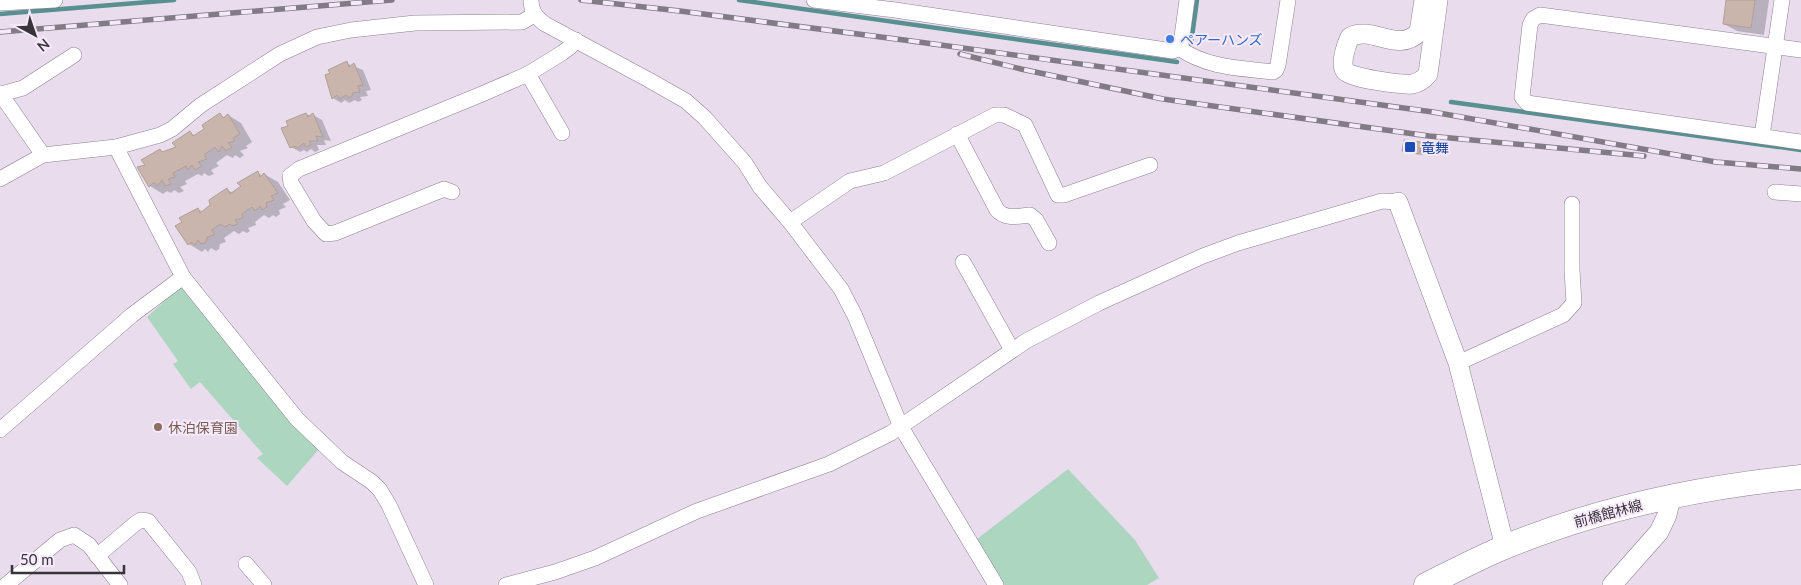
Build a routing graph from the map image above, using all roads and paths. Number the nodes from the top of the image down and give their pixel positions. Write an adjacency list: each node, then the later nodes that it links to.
1 (54, 0): 9 (street)
2 (531, 0): 12 (street)
3 (814, 0): 10 (street)
4 (1187, 0): 15 (street)
5 (1288, 0): 15 (street)
6 (1424, 0): 7 (street)
7 (1438, 0)
8 (1782, 0): 14 (street)
9 (0, 3)
10 (852, 3): 11 (street)
11 (896, 5): 15 (street)
12 (534, 15): 13 (street); 24 (street)
13 (576, 40): 18 (street); 33 (street)
14 (1775, 47): 16 (street); 22 (street); 22 (street)
15 (1179, 48)
16 (1801, 50)
17 (74, 56): 19 (street)
18 (528, 74): 20 (street); 28 (street)
19 (0, 94): 25 (street)
20 (562, 133)
21 (957, 134): 26 (street); 33 (street); 34 (street)
22 (1762, 136): 23 (street)
23 (1801, 142)
24 (116, 147): 25 (street); 36 (street)
25 (42, 155): 27 (street)
26 (1150, 165)
27 (0, 179)
28 (452, 192)
29 (1775, 192): 30 (street)
30 (1801, 194)
31 (1398, 202): 37 (street); 38 (street)
32 (1572, 204): 38 (street)
33 (790, 222): 39 (street)
34 (1049, 243)
35 (963, 262): 37 (street)
36 (183, 277): 40 (street); 50 (street)
37 (1012, 350): 39 (street)
38 (1458, 363): 43 (street)
39 (900, 427): 51 (street); 52 (street)
40 (0, 430)
41 (1801, 477): 42 (main road, 前橋館林線)
42 (1671, 497): 43 (main road, 前橋館林線); 54 (street)
43 (1505, 547): 53 (main road, 前橋館林線)
44 (97, 556): 46 (street); 47 (street); 48 (street)
45 (246, 564): 49 (street)
46 (6, 585)
47 (120, 585)
48 (194, 585)
49 (264, 585)
50 (426, 585)
51 (506, 585)
52 (996, 585)
53 (1426, 585)
54 (1612, 585)

